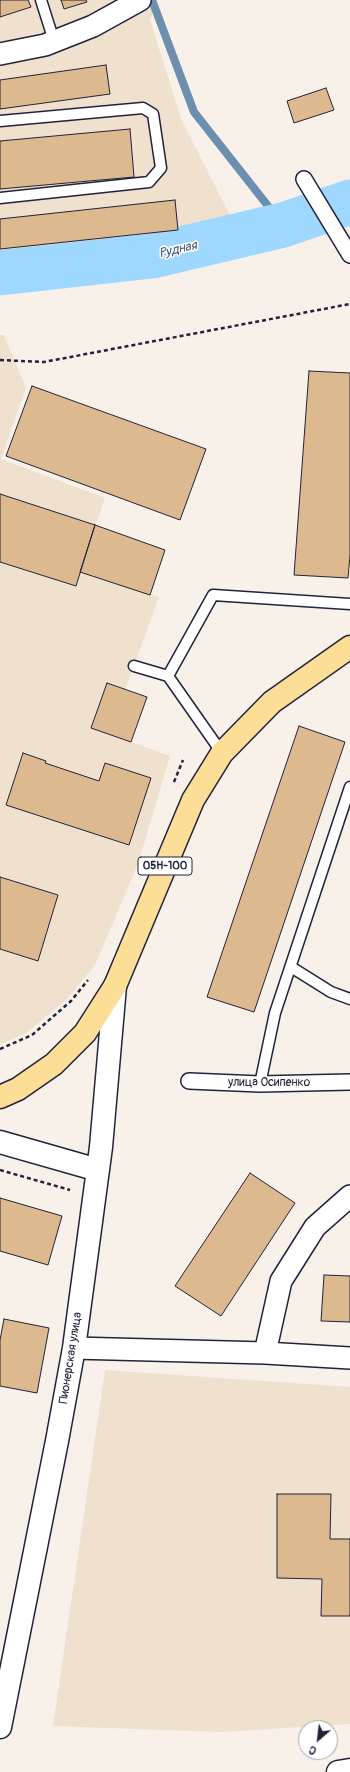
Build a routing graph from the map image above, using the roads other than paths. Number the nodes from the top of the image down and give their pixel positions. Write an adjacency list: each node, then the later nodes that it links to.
1 (41, 0): 3 (lane)
2 (140, 0): 3 (street)
3 (54, 41): 4 (street)
4 (0, 54)
5 (0, 121): 7 (lane)
6 (304, 179): 8 (street)
7 (0, 198)
8 (350, 255)
9 (350, 604): 12 (lane)
10 (350, 648): 13 (main road, 05Н-100)
11 (134, 666): 12 (lane)
12 (168, 676): 13 (lane)
13 (222, 753): 16 (main road, 05Н-100)
14 (350, 787): 15 (lane)
15 (291, 967): 17 (lane); 20 (lane)
16 (115, 986): 21 (main road, 05Н-100); 23 (main road, Пионерская улица)
17 (350, 999)
18 (189, 1081): 20 (street, улица Осипенко)
19 (350, 1082): 20 (street, улица Осипенко)
20 (260, 1084)
21 (0, 1097)
22 (0, 1142): 23 (main road)
23 (98, 1170): 25 (main road, Пионерская улица)
24 (350, 1196): 26 (street)
25 (74, 1348): 26 (street); 28 (main road, Пионерская улица)
26 (265, 1353): 27 (street)
27 (350, 1358)
28 (0, 1727)
29 (350, 1770): 30 (main road)
30 (338, 1772)

